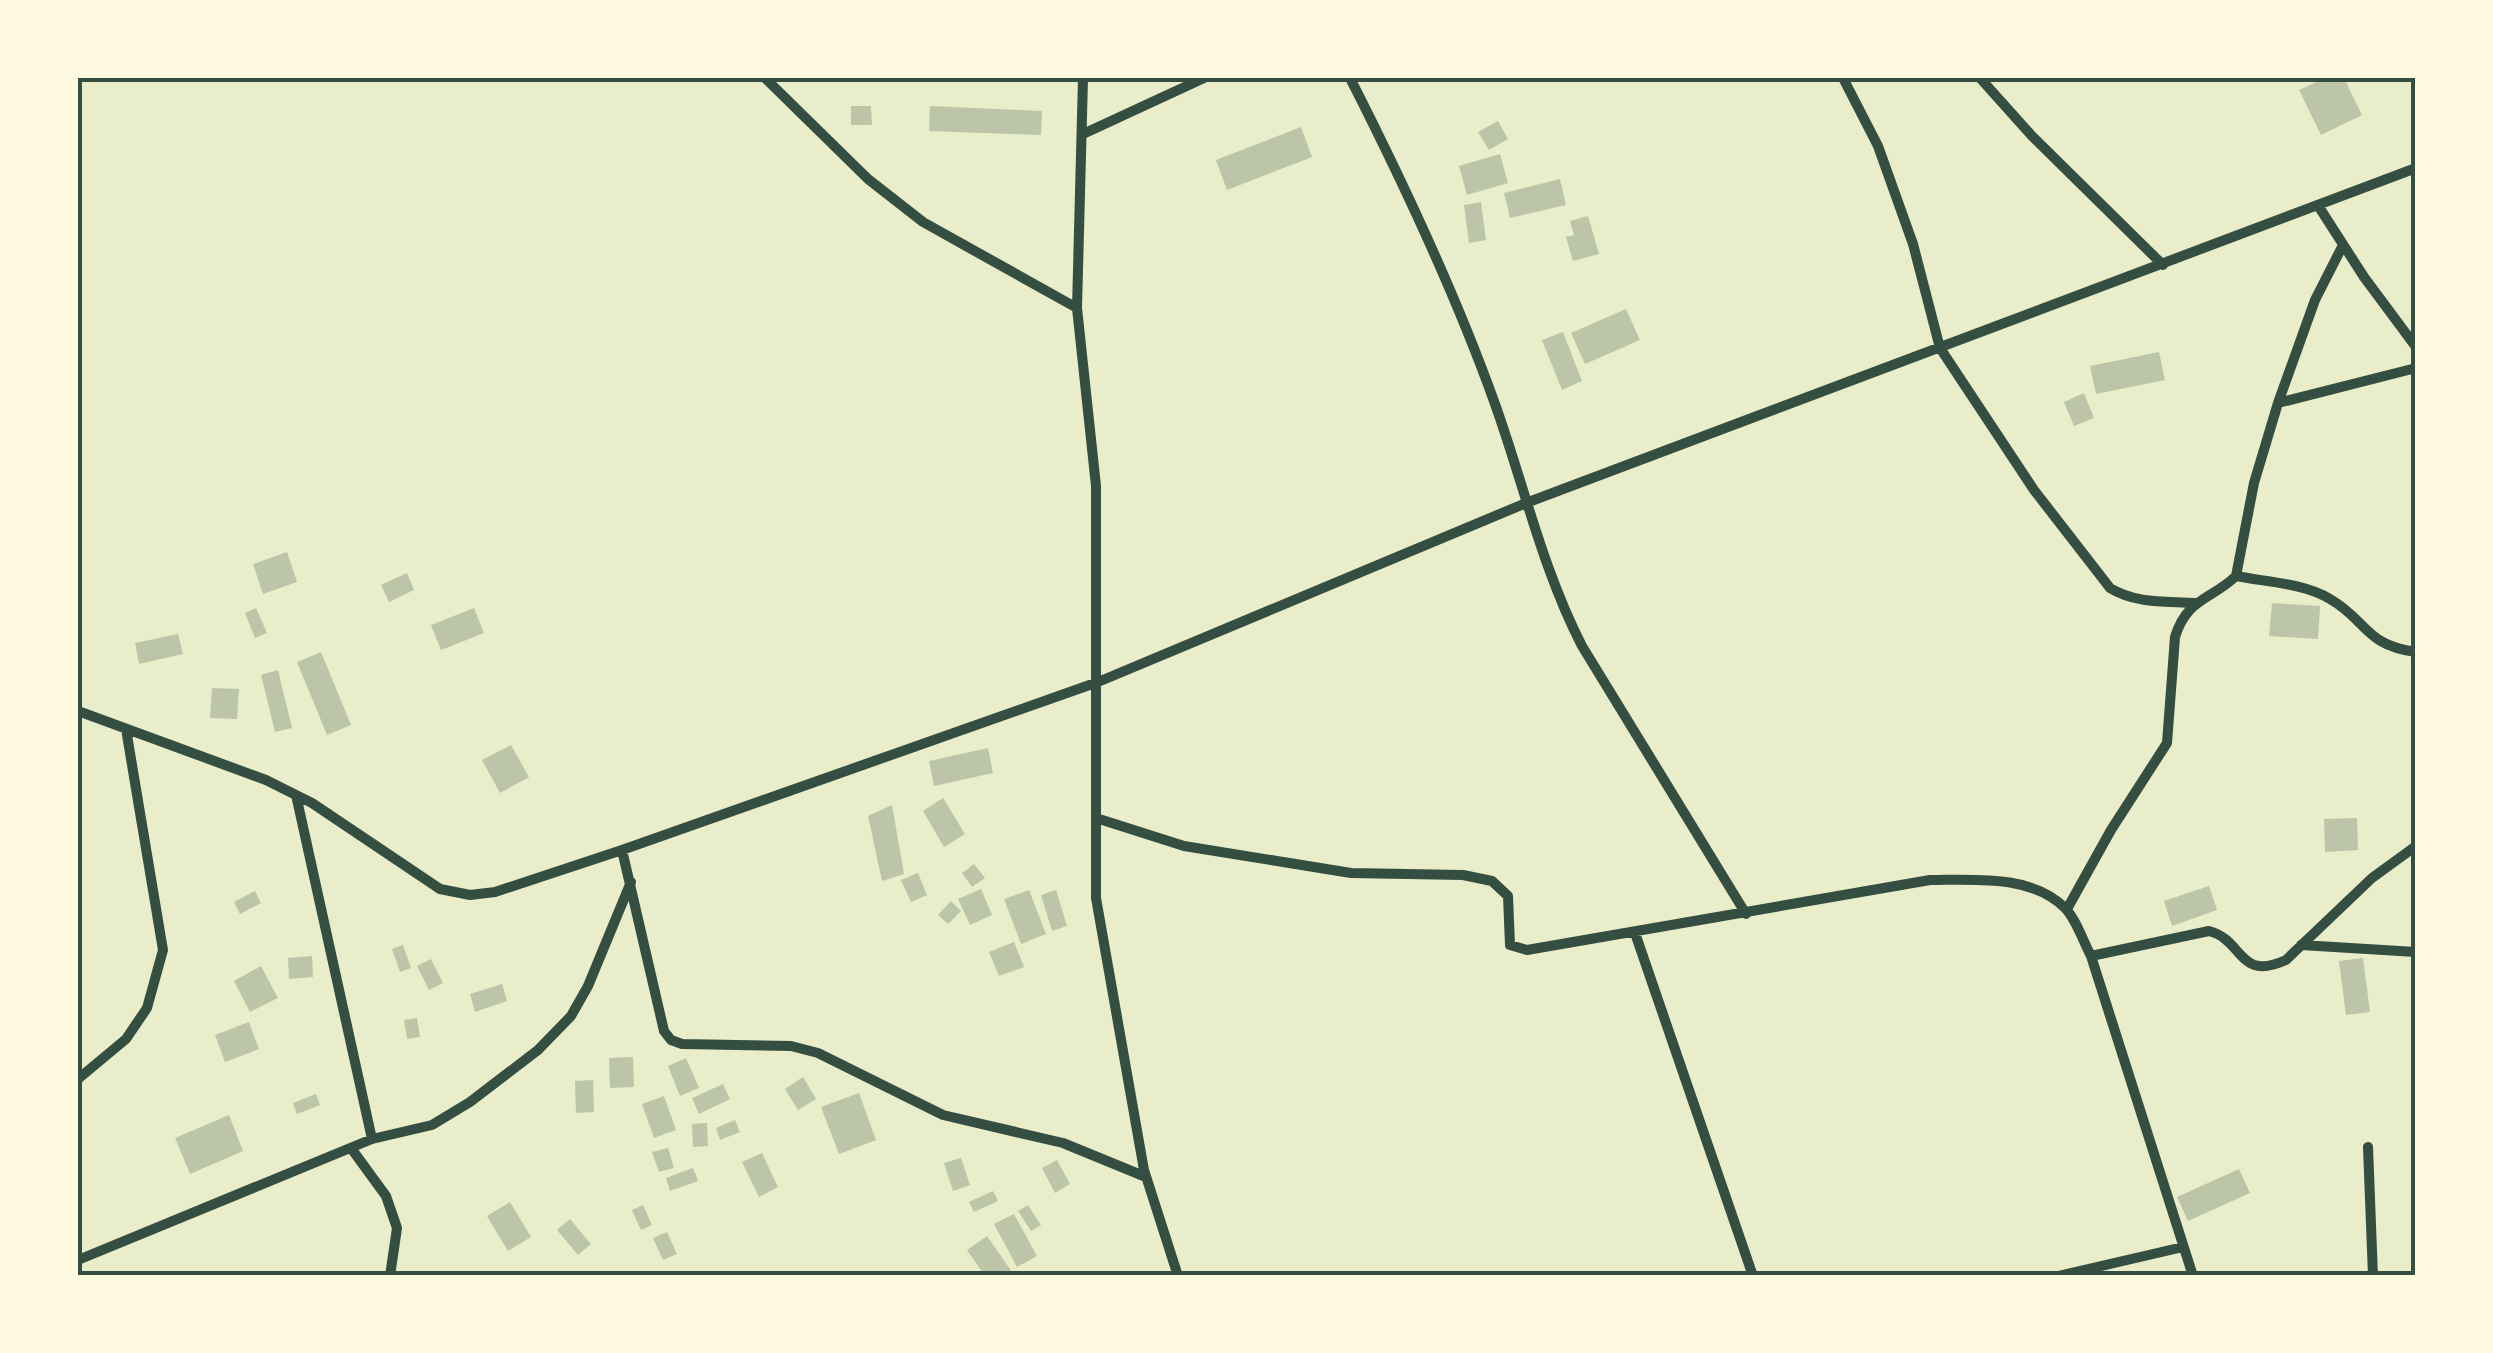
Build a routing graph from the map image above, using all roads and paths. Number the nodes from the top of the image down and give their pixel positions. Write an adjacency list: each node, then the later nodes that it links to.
1 (765, 78): 12 (street)
2 (1084, 78): 7 (street)
3 (1204, 78): 7 (street)
4 (1350, 78): 17 (street)
5 (1843, 78): 14 (street)
6 (1980, 78): 11 (street)
7 (1082, 134): 12 (street)
8 (2416, 168): 9 (street)
9 (2319, 206): 10 (street); 11 (street)
10 (2343, 245): 13 (street); 16 (street)
11 (2163, 265): 14 (street)
12 (1076, 308): 21 (street)
13 (2416, 347)
14 (1940, 348): 17 (street); 19 (street)
15 (2416, 368): 16 (street)
16 (2278, 403): 18 (street)
17 (1526, 503): 21 (street); 30 (street)
18 (2236, 576): 19 (street); 20 (street)
19 (2195, 603): 29 (street)
20 (2416, 652)
21 (1098, 682): 25 (street); 27 (street)
22 (78, 711): 23 (street)
23 (126, 729): 24 (street); 35 (street)
24 (296, 794): 27 (street); 36 (street)
25 (1096, 818): 31 (street); 39 (street)
26 (2416, 846): 32 (street)
27 (622, 850): 28 (street)
28 (631, 882): 36 (street); 39 (street)
29 (2066, 909): 30 (street); 34 (street)
30 (1746, 914): 31 (street)
31 (1634, 933): 44 (street)
32 (2301, 945): 33 (street); 34 (street)
33 (2416, 952)
34 (2091, 956): 40 (street)
35 (78, 1079)
36 (372, 1139): 38 (street)
37 (2368, 1147): 47 (street)
38 (351, 1148): 41 (street); 42 (street)
39 (1146, 1177): 43 (street)
40 (2184, 1246): 45 (street); 46 (street)
41 (78, 1260)
42 (390, 1276)
43 (1178, 1276)
44 (1753, 1276)
45 (2058, 1276)
46 (2193, 1276)
47 (2373, 1276)

